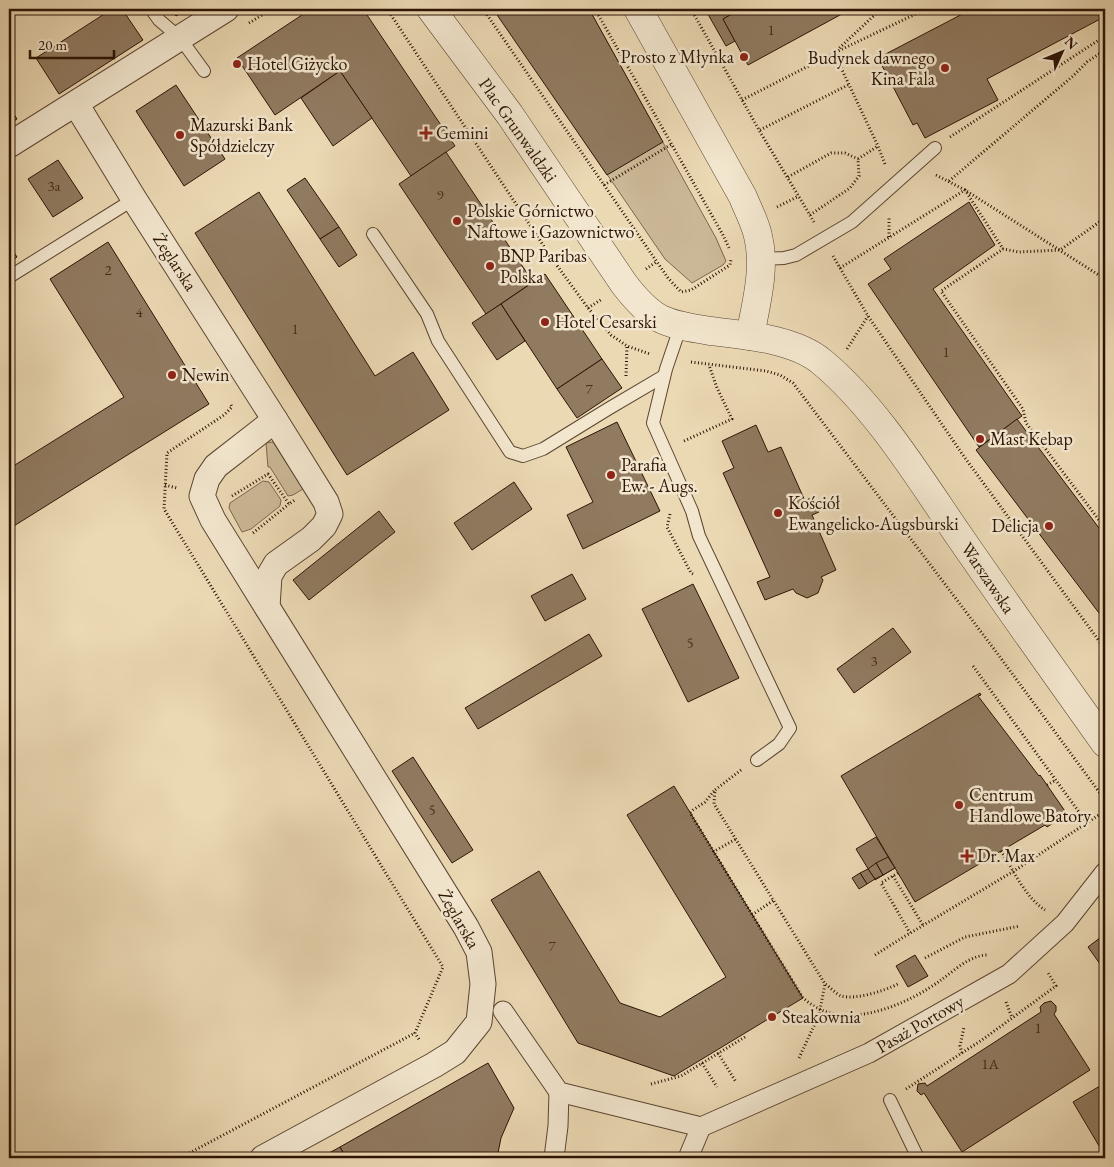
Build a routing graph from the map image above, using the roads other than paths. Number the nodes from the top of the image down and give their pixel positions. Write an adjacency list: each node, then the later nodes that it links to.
1 (151, 9): 5 (lane)
2 (226, 9): 5 (street)
3 (431, 9): 14 (street, Plac Grunwaldzki)
4 (638, 9): 12 (street)
5 (180, 38): 6 (lane); 7 (street)
6 (204, 71)
7 (76, 104): 8 (street); 10 (street, Żeglarska)
8 (9, 145)
9 (935, 148): 12 (lane)
10 (134, 199): 13 (lane); 18 (street, Żeglarska)
11 (373, 234): 17 (lane)
12 (760, 259): 15 (street)
13 (9, 277)
14 (682, 325): 15 (street, Plac Grunwaldzki); 17 (lane)
15 (750, 336): 16 (street, Plac Grunwaldzki)
16 (830, 368): 20 (street, Warszawska)
17 (664, 376): 21 (lane)
18 (275, 420): 19 (street, Żeglarska); 19 (street, Żeglarska)
19 (267, 608): 27 (street, Żeglarska)
20 (1105, 743)
21 (757, 760)
22 (1105, 872): 26 (street, Pasaż Portowy)
23 (503, 1010): 24 (street)
24 (559, 1092): 26 (street); 28 (street)
25 (890, 1100): 30 (lane)
26 (701, 1127): 29 (street)
27 (263, 1158)
28 (554, 1158)
29 (688, 1158)
30 (918, 1158)

